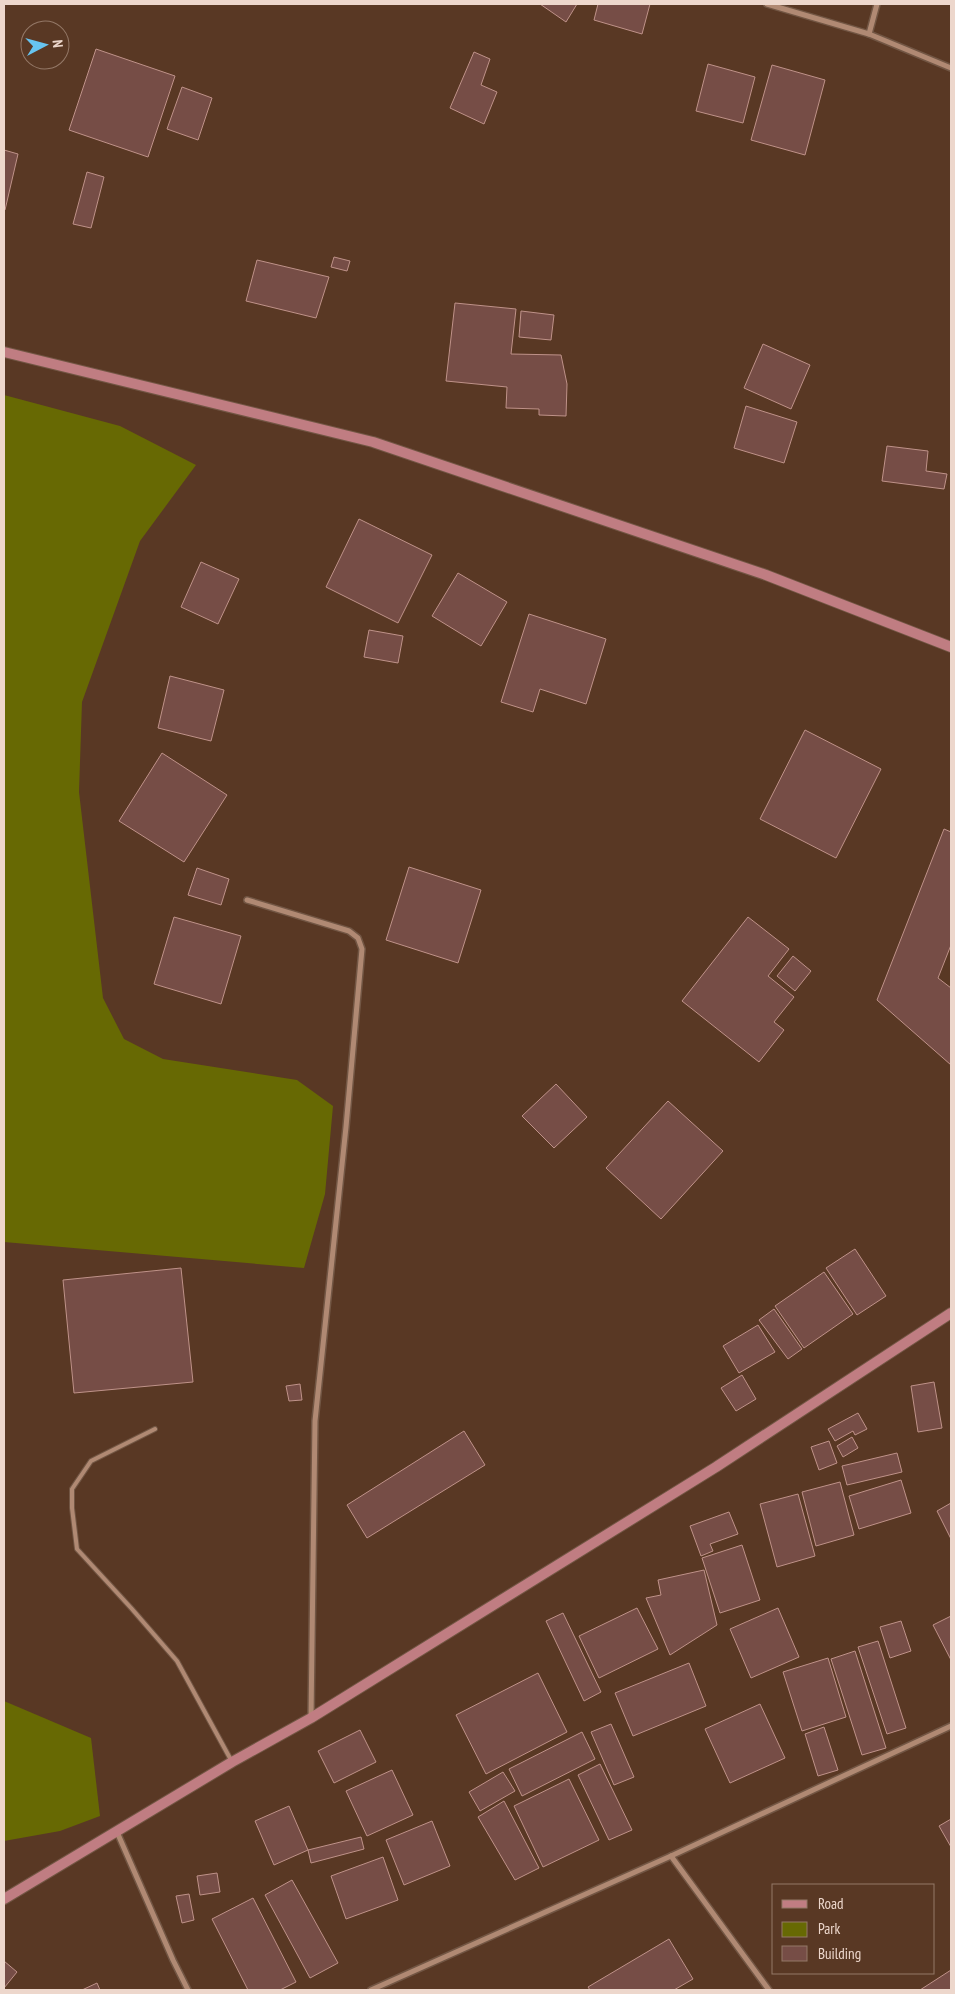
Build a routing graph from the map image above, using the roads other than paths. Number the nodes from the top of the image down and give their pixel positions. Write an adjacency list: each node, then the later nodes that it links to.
1 (767, 4): 3 (street)
2 (877, 4): 3 (street)
3 (869, 34): 4 (street)
4 (951, 68)
5 (4, 352): 6 (main road)
6 (951, 647)
7 (247, 900): 10 (street)
8 (951, 1313): 10 (main road)
9 (155, 1429): 12 (lane)
10 (311, 1718): 12 (main road)
11 (951, 1726): 14 (street)
12 (232, 1762): 13 (main road)
13 (116, 1831): 15 (main road); 16 (street)
14 (671, 1856): 17 (street); 18 (street)
15 (4, 1899)
16 (188, 1990)
17 (371, 1990)
18 (769, 1990)

